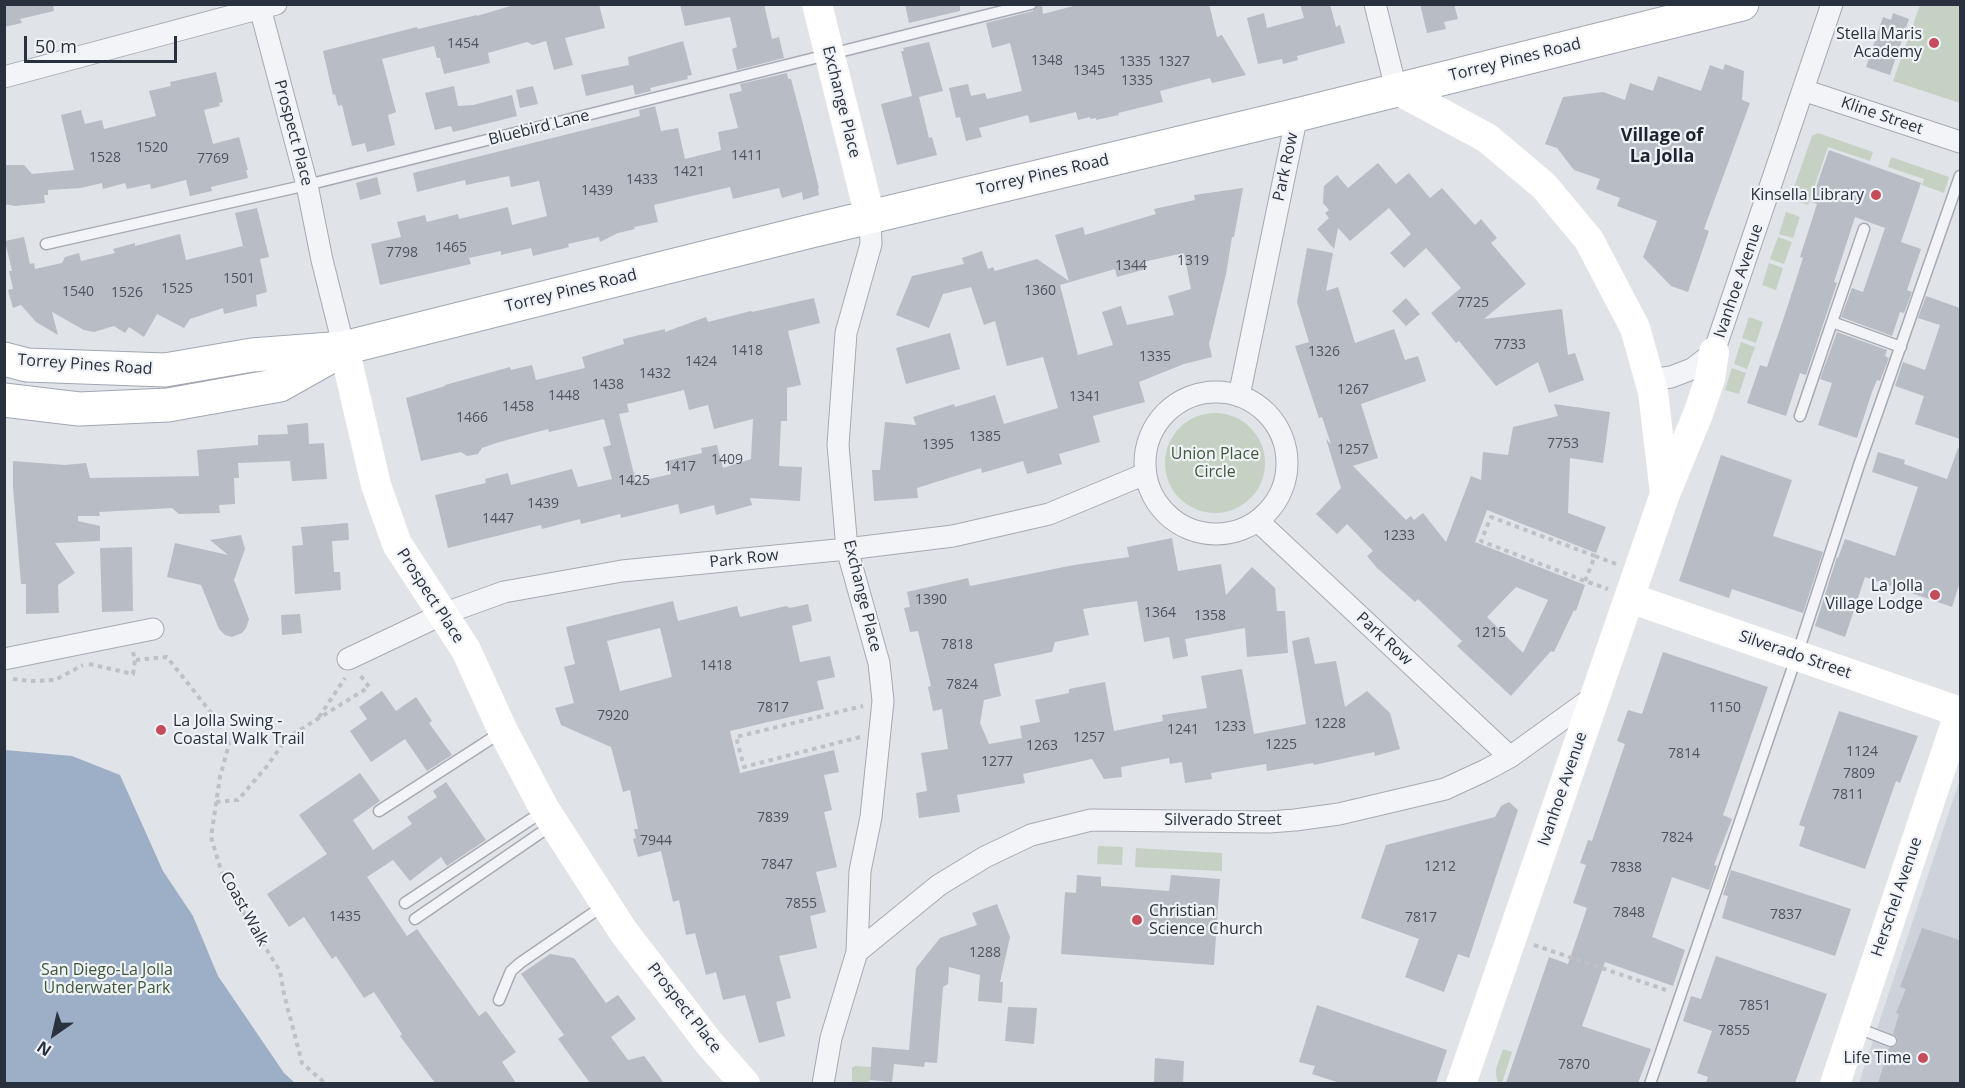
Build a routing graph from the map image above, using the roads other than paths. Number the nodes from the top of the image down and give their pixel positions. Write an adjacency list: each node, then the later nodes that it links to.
1 (817, 4): 7 (street, Exchange Place)
2 (1031, 4): 7 (lane, Bluebird Lane)
3 (1375, 4): 9 (street)
4 (1742, 4): 9 (main road, Torrey Pines Road)
5 (1833, 4): 10 (street, Ivanhoe Avenue)
6 (265, 6): 8 (street); 14 (street, Prospect Place)
7 (830, 56): 14 (lane, Bluebird Lane); 15 (street, Exchange Place)
8 (4, 77)
9 (1396, 89): 11 (main road, Torrey Pines Road); 23 (street)
10 (1803, 90): 12 (street, Kline Street); 21 (street, Ivanhoe Avenue)
11 (1297, 115): 15 (main road, Torrey Pines Road); 24 (street, Park Row)
12 (1960, 142)
13 (1960, 176): 19 (lane)
14 (307, 185): 17 (lane, Bluebird Lane); 20 (street, Prospect Place)
15 (870, 217): 20 (main road, Torrey Pines Road); 30 (street, Exchange Place)
16 (1864, 229): 18 (lane)
17 (46, 244)
18 (1832, 322): 19 (lane); 26 (lane)
19 (1901, 346): 34 (lane)
20 (344, 348): 22 (main road, Torrey Pines Road); 25 (main road, Torrey Pines Road); 32 (street, Prospect Place)
21 (1714, 352): 23 (street, Ivanhoe Avenue); 28 (street, Ivanhoe Avenue)
22 (4, 358)
23 (1649, 380): 28 (street)
24 (1239, 396): 27 (street); 29 (street)
25 (4, 400)
26 (1800, 416)
27 (1145, 474): 29 (street); 30 (street, Park Row)
28 (1665, 494): 31 (street, Ivanhoe Avenue)
29 (1258, 521): 40 (street, Park Row)
30 (847, 549): 32 (street, Park Row); 46 (street, Exchange Place)
31 (1630, 598): 34 (street, Silverado Street); 37 (street, Ivanhoe Avenue)
32 (443, 614): 35 (street, Park Row); 39 (street, Prospect Place)
33 (153, 629): 36 (street)
34 (1797, 655): 38 (street, Silverado Street); 55 (lane)
35 (351, 662)
36 (6, 669)
37 (1596, 694): 40 (street, Silverado Street); 54 (street, Ivanhoe Avenue)
38 (1960, 712): 48 (street, Herschel Avenue)
39 (503, 731): 41 (lane); 42 (street, Prospect Place)
40 (1510, 757): 46 (street, Silverado Street)
41 (380, 811)
42 (550, 817): 43 (lane); 44 (street, Prospect Place); 45 (lane)
43 (405, 903)
44 (606, 904): 47 (lane); 50 (street, Prospect Place)
45 (415, 919)
46 (857, 952): 53 (street, Exchange Place)
47 (499, 1000)
48 (1854, 1027): 49 (lane); 56 (street, Herschel Avenue)
49 (1891, 1041)
50 (710, 1042): 51 (street); 52 (street, Prospect Place)
51 (722, 1083)
52 (745, 1083)
53 (823, 1083)
54 (1461, 1083)
55 (1650, 1083)
56 (1835, 1083)

